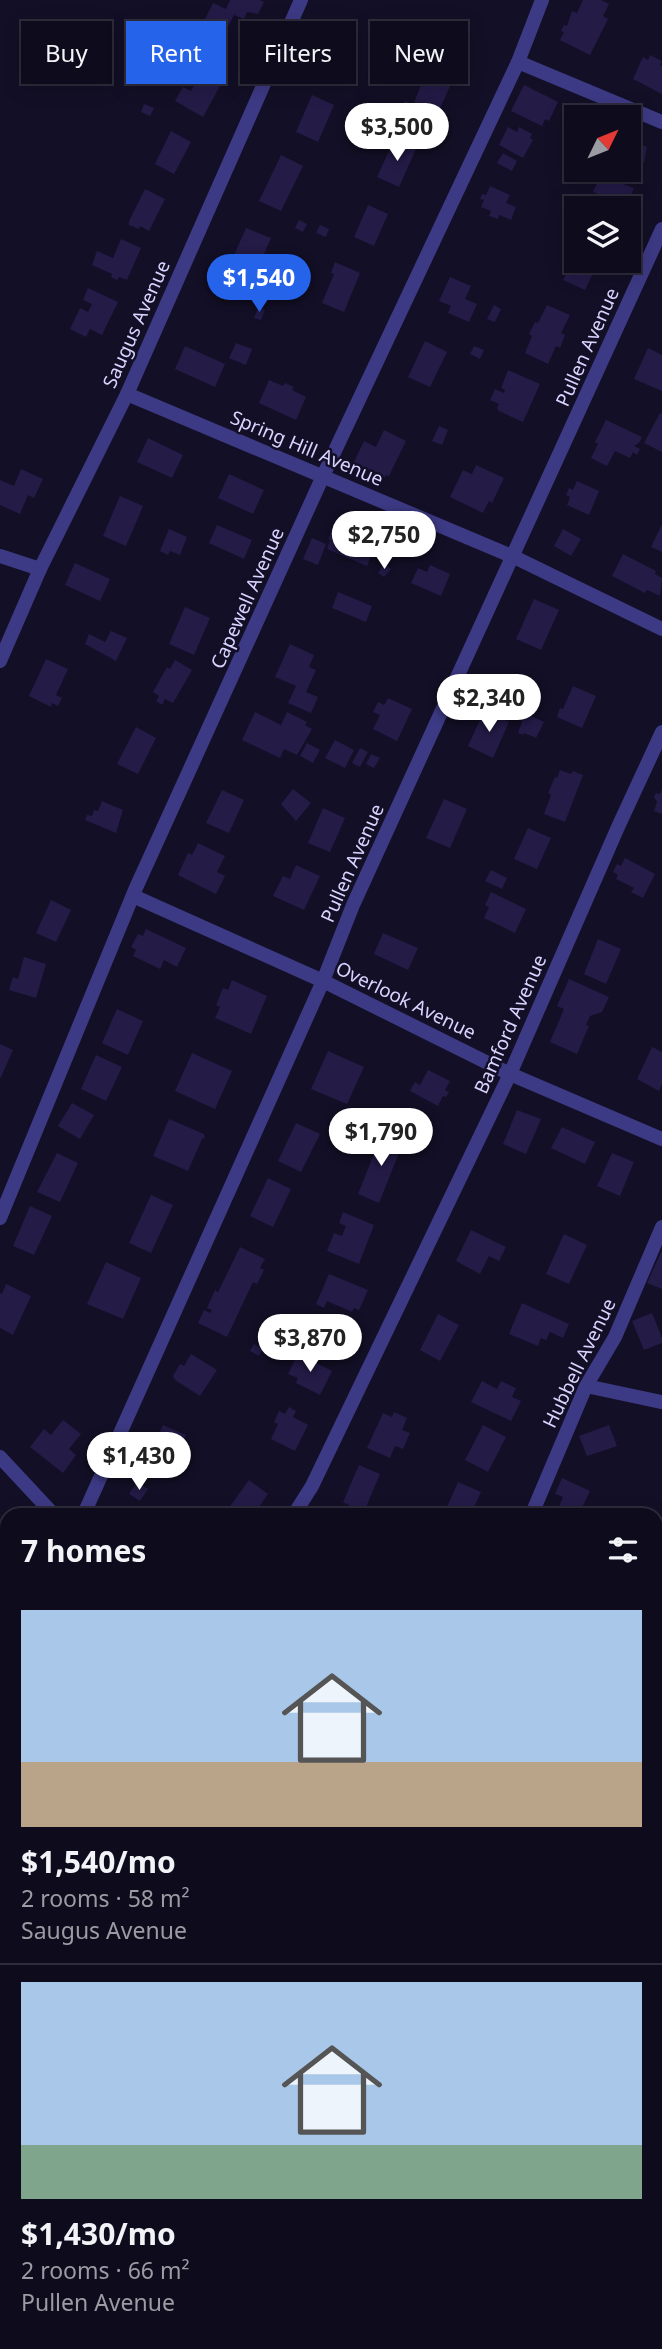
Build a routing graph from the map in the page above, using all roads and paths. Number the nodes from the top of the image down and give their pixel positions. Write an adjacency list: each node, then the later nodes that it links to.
1 (301, 0): 6 (street, Saugus Avenue)
2 (542, 0): 3 (street, Capewell Avenue)
3 (518, 62): 4 (street); 7 (street, Capewell Avenue)
4 (662, 122)
5 (662, 229): 9 (street, Pullen Avenue)
6 (127, 394): 7 (street, Spring Hill Avenue); 10 (street, Saugus Avenue)
7 (323, 476): 9 (street, Spring Hill Avenue); 14 (street, Capewell Avenue)
8 (0, 556): 10 (street)
9 (514, 556): 11 (street, Spring Hill Avenue); 15 (street, Pullen Avenue)
10 (40, 569): 12 (street, Saugus Avenue)
11 (662, 629)
12 (0, 661)
13 (662, 732): 16 (street, Bamford Avenue)
14 (133, 896): 15 (street, Overlook Avenue); 18 (street, Capewell Avenue)
15 (323, 981): 16 (street, Overlook Avenue); 24 (street, Pullen Avenue)
16 (510, 1074): 17 (street, Overlook Avenue); 25 (street, Bamford Avenue)
17 (662, 1139)
18 (0, 1218)
19 (662, 1227): 20 (street, Hubbell Avenue)
20 (586, 1385): 21 (street); 26 (street, Hubbell Avenue)
21 (661, 1402)
22 (0, 1457): 23 (street)
23 (48, 1508)
24 (87, 1508)
25 (298, 1508)
26 (534, 1508)

